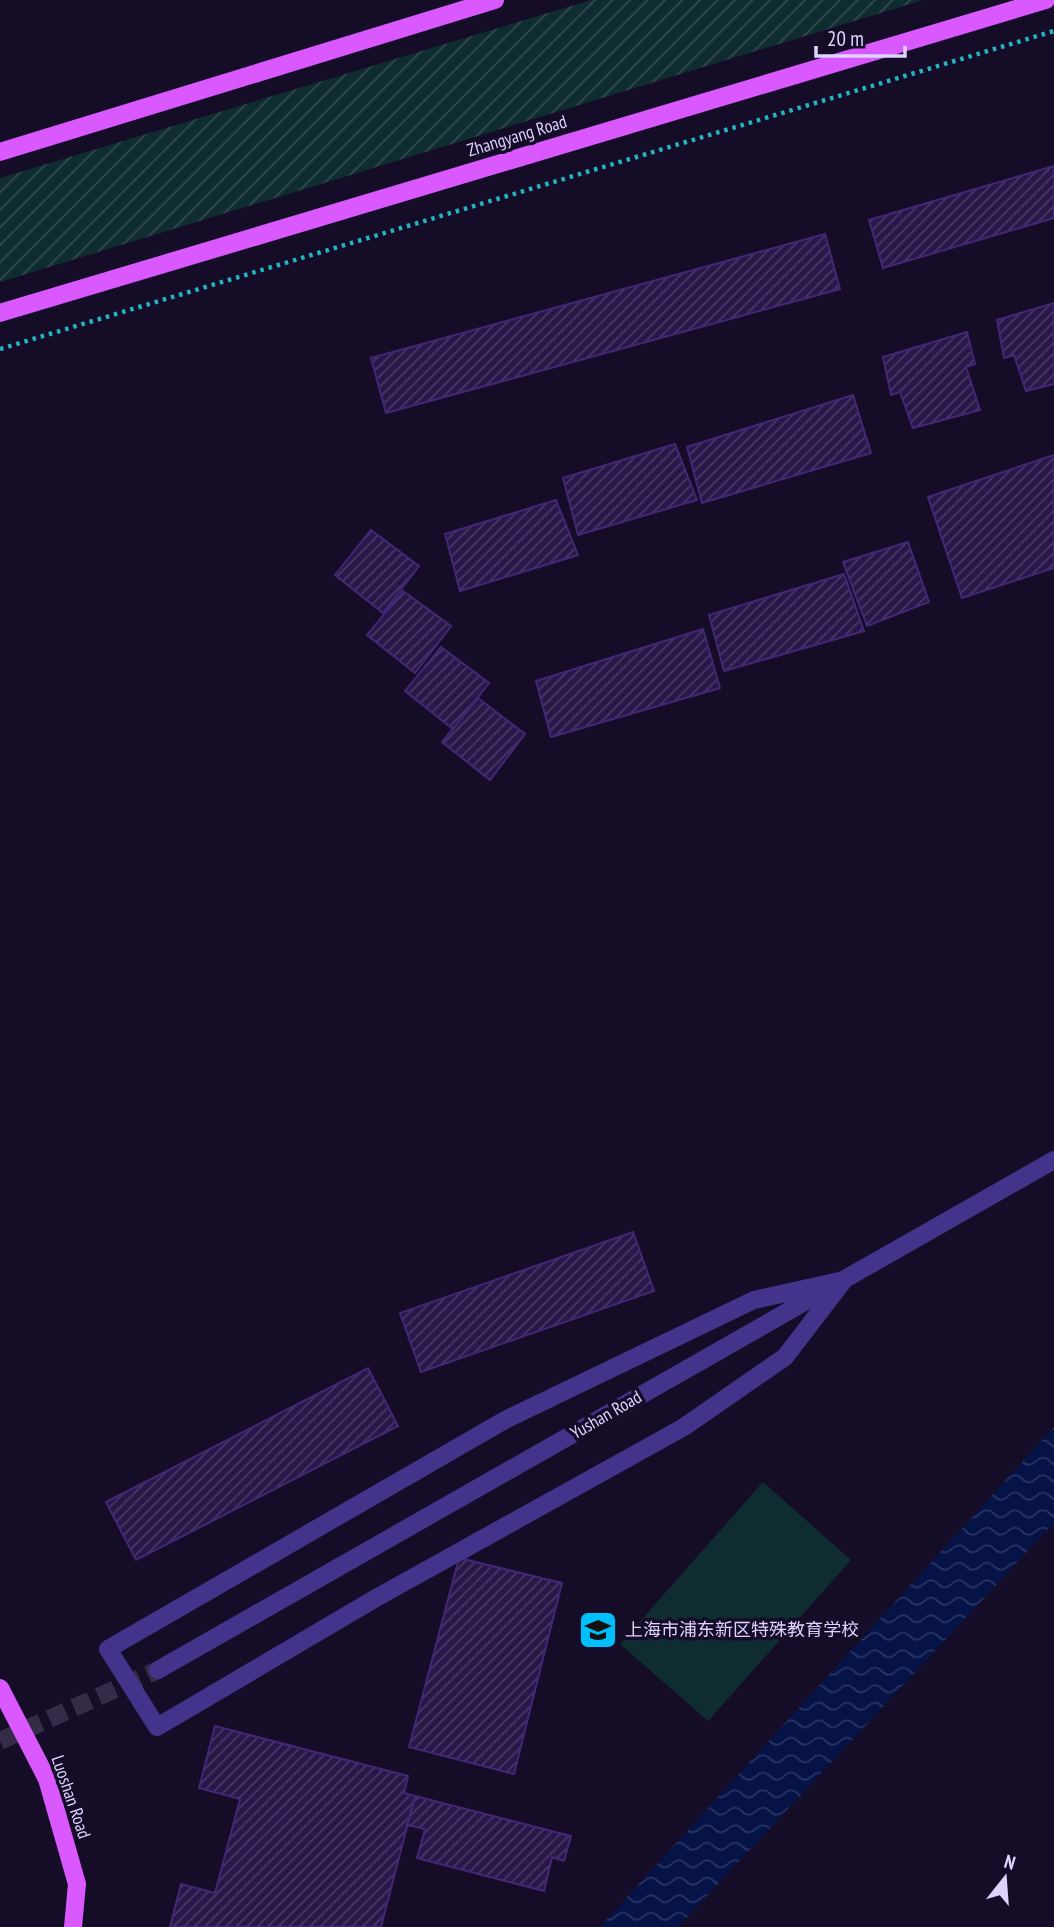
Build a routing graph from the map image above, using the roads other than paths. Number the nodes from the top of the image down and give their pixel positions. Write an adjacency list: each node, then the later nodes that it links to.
1 (495, 0): 3 (main road)
2 (1046, 0): 4 (main road, Zhangyang Road)
3 (0, 152)
4 (0, 313)
5 (1054, 1160): 6 (street, Yushan Road)
6 (844, 1280): 6 (street); 7 (street, Yushan Road)
7 (158, 1670)
8 (0, 1688): 9 (main road, Luoshan Road)
9 (73, 1927)

